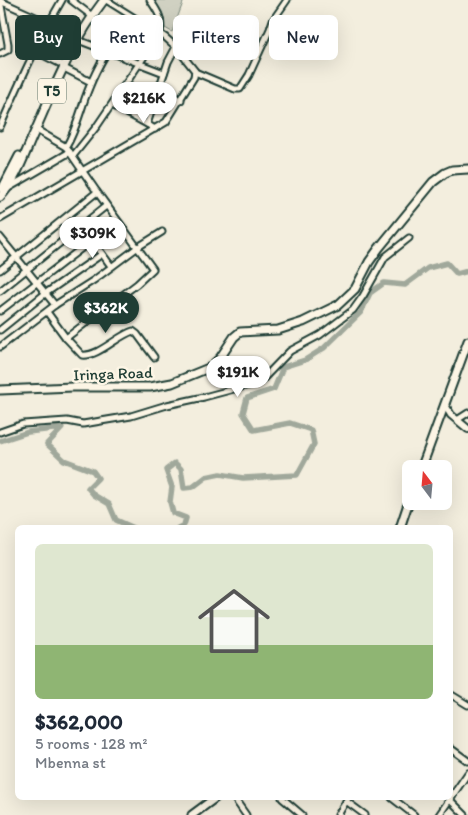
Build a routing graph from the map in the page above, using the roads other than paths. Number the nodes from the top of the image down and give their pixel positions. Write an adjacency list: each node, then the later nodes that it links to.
1 (0, 0): 9 (street); 16 (street)
2 (62, 0): 10 (street)
3 (71, 0): 8 (street)
4 (98, 0): 8 (highway, T5)
5 (105, 0): 8 (highway, T5); 11 (street)
6 (150, 0): 12 (street)
7 (287, 0): 27 (street)
8 (90, 14): 13 (highway, T5)
9 (32, 15)
10 (54, 15)
11 (128, 15)
12 (161, 15)
13 (81, 31)
14 (163, 36): 15 (street)
15 (173, 44)
16 (0, 54)
17 (173, 54): 28 (street)
18 (29, 60): 36 (street)
19 (51, 60): 26 (street)
20 (65, 60): 26 (highway, T5)
21 (102, 60): 29 (street)
22 (129, 60): 25 (street)
23 (142, 60): 25 (street)
24 (186, 60): 27 (street)
25 (139, 64): 28 (street); 31 (street)
26 (62, 66): 29 (street); 37 (highway, T5); 43 (highway, T5)
27 (195, 72): 32 (street)
28 (164, 73): 30 (street)
29 (91, 82): 39 (street)
30 (159, 91): 32 (street); 34 (street)
31 (120, 93): 33 (street); 34 (street)
32 (181, 100): 38 (street)
33 (112, 104): 35 (street); 40 (street)
34 (154, 104): 35 (street)
35 (147, 124): 38 (street)
36 (0, 127)
37 (35, 130): 39 (street); 43 (highway, T5)
38 (155, 130): 42 (street)
39 (66, 147): 40 (street)
40 (71, 154): 42 (street); 43 (street)
41 (468, 169): 71 (highway, Iringa Road)
42 (82, 171): 45 (street); 48 (street)
43 (7, 185): 44 (highway, T5); 46 (highway, T5)
44 (0, 191)
45 (97, 192): 47 (street); 56 (street)
46 (0, 197)
47 (106, 206): 49 (street); 58 (street)
48 (0, 219)
49 (117, 221): 53 (street); 54 (street)
50 (162, 232): 54 (street)
51 (0, 237): 56 (street)
52 (409, 238): 76 (street)
53 (92, 240): 55 (street); 60 (street)
54 (138, 247): 57 (street); 67 (street)
55 (102, 254): 57 (street); 62 (street)
56 (17, 257): 58 (street); 59 (street)
57 (111, 266): 63 (street)
58 (27, 269): 60 (street); 61 (street)
59 (0, 270)
60 (37, 282): 62 (street); 64 (street)
61 (0, 291)
62 (46, 293): 63 (street); 66 (street)
63 (55, 306): 65 (street)
64 (0, 311)
65 (47, 312): 67 (street); 69 (street)
66 (0, 330)
67 (66, 338): 70 (street)
68 (468, 341): 72 (highway)
69 (0, 347)
70 (154, 357)
71 (0, 390)
72 (445, 405): 74 (main road); 77 (highway)
73 (468, 413): 74 (street)
74 (456, 420): 75 (main road)
75 (468, 429)
76 (0, 432)
77 (424, 460)
78 (406, 510): 79 (highway)
79 (401, 525)
80 (453, 696): 81 (street)
81 (468, 705)
82 (453, 750): 83 (street)
83 (468, 761)
84 (467, 777): 85 (street)
85 (453, 796)
86 (212, 800): 93 (highway)
87 (235, 800): 94 (street)
88 (284, 800): 95 (street)
89 (346, 800): 96 (street)
90 (348, 800): 97 (street)
91 (395, 800): 98 (street)
92 (450, 800): 99 (street); 100 (street)
93 (192, 815)
94 (246, 815)
95 (302, 815)
96 (338, 815)
97 (365, 815)
98 (414, 815)
99 (440, 815)
100 (465, 815)

